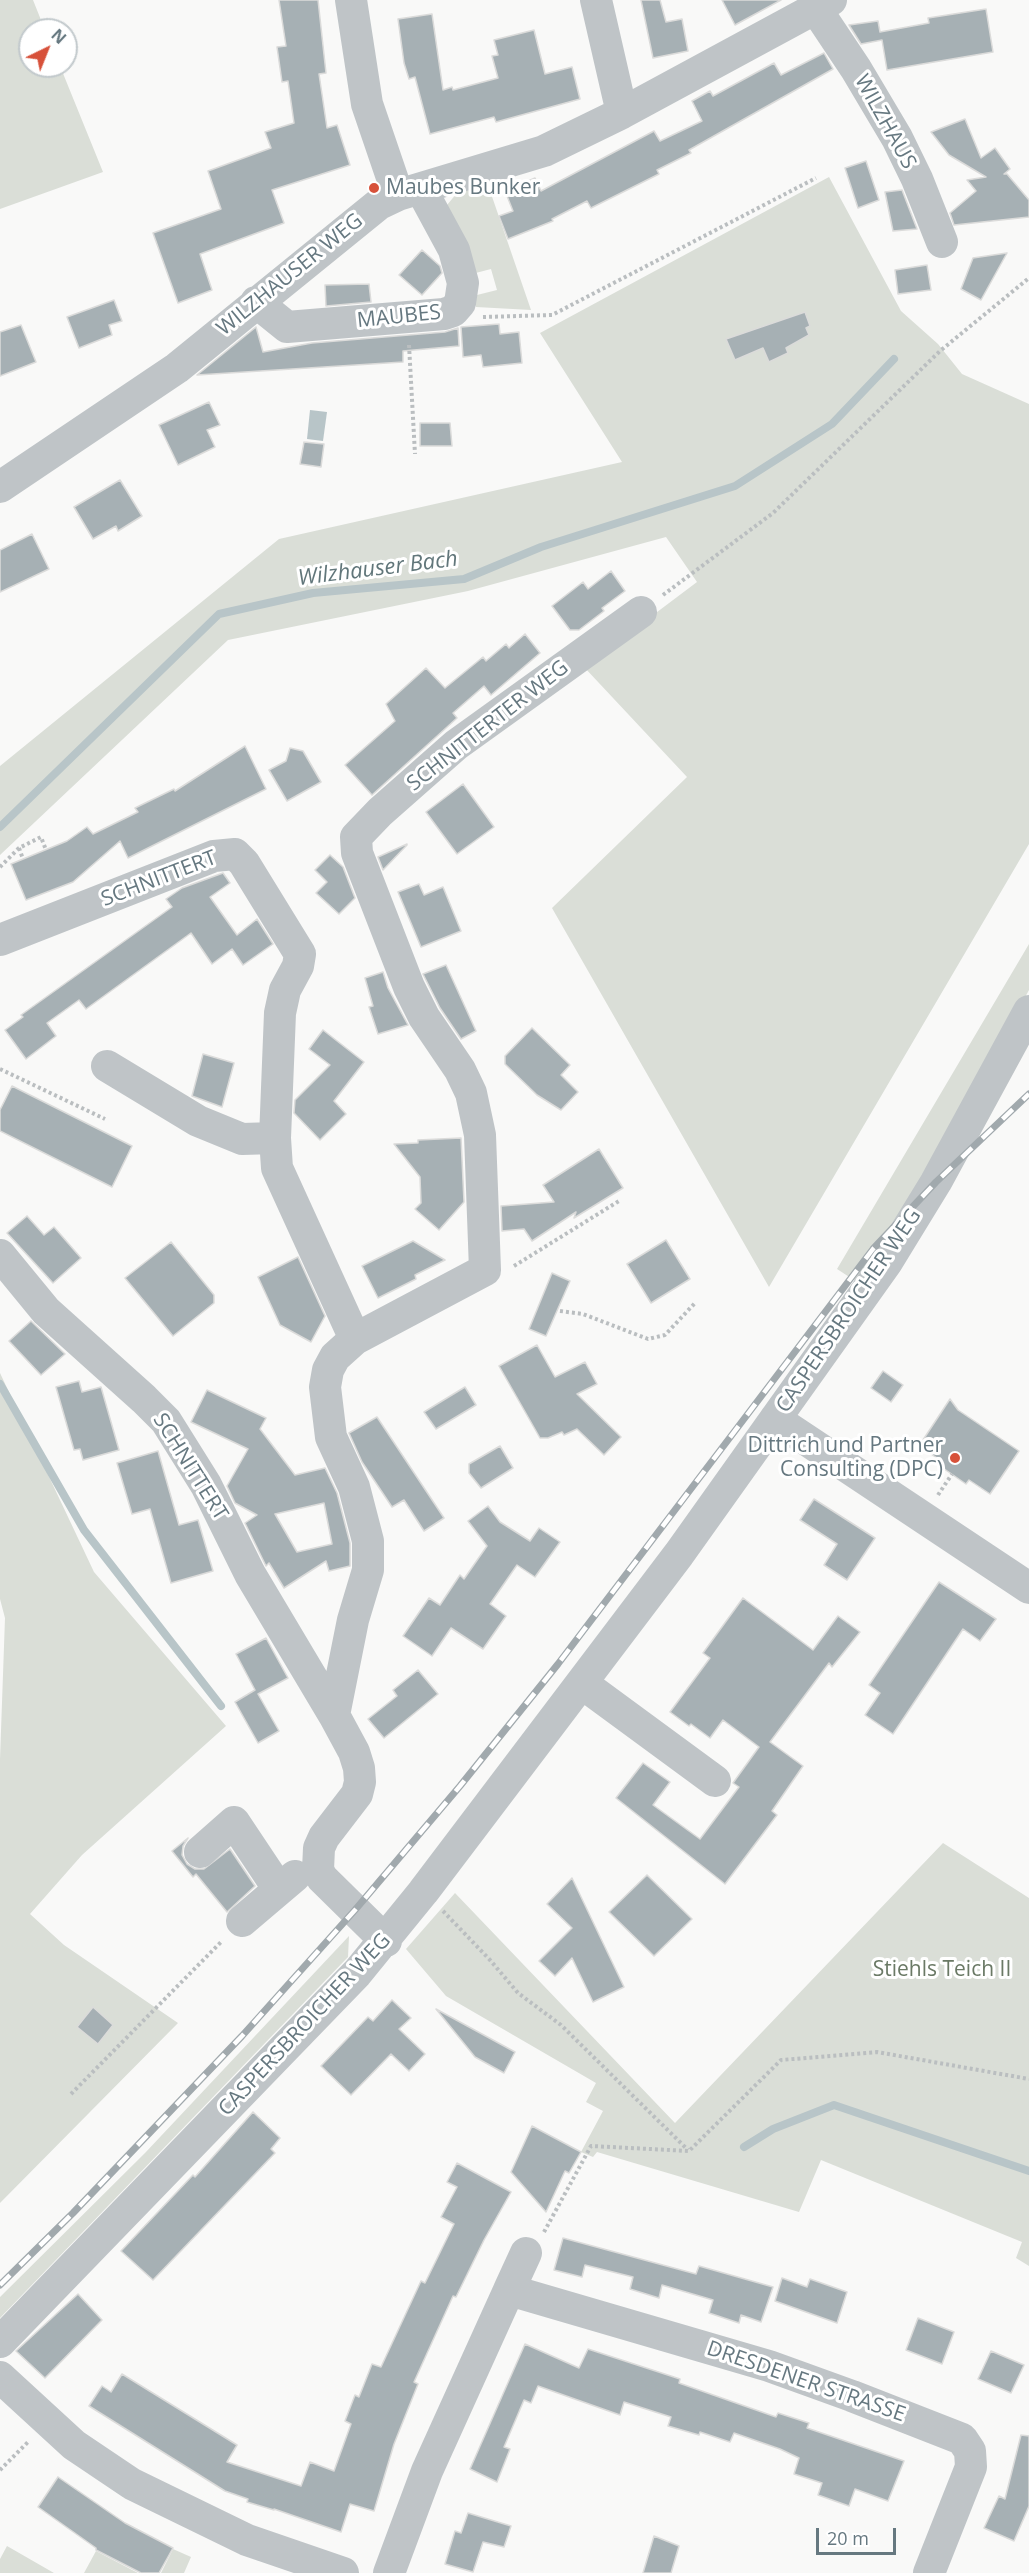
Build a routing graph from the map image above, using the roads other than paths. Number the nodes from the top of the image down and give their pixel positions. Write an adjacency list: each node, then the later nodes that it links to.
1 (351, 0): 5 (street, MAUBES)
2 (596, 0): 4 (street)
3 (823, 4): 4 (street, WILZHAUSER WEG); 6 (street, WILZHAUS)
4 (622, 112): 5 (street, WILZHAUSER WEG)
5 (409, 192): 7 (street, WILZHAUSER WEG); 7 (street, MAUBES)
6 (942, 242)
7 (256, 302): 8 (street, WILZHAUSER WEG)
8 (0, 487)
9 (641, 612): 15 (street, SCHNITTERTER WEG)
10 (0, 940): 13 (street, SCHNITTERT)
11 (1029, 1011): 16 (street, CASPERSBROICHER WEG)
12 (107, 1066): 13 (street)
13 (275, 1138): 15 (street, SCHNITTERT)
14 (0, 1255): 19 (street, SCHNITTERT)
15 (355, 1339): 19 (street, SCHNITTERTER WEG)
16 (775, 1419): 17 (street); 18 (street, CASPERSBROICHER WEG)
17 (1029, 1588)
18 (583, 1683): 20 (street); 25 (street, CASPERSBROICHER WEG)
19 (334, 1715): 22 (street)
20 (715, 1781)
21 (200, 1852): 23 (street)
22 (317, 1860): 23 (street); 25 (street)
23 (278, 1888): 24 (street)
24 (242, 1921)
25 (386, 1941): 28 (street, CASPERSBROICHER WEG)
26 (526, 2253): 27 (street)
27 (508, 2290): 31 (street); 32 (street, DRESDENER STRASSE)
28 (0, 2342)
29 (0, 2377): 30 (street)
30 (343, 2573)
31 (389, 2573)
32 (929, 2573)

